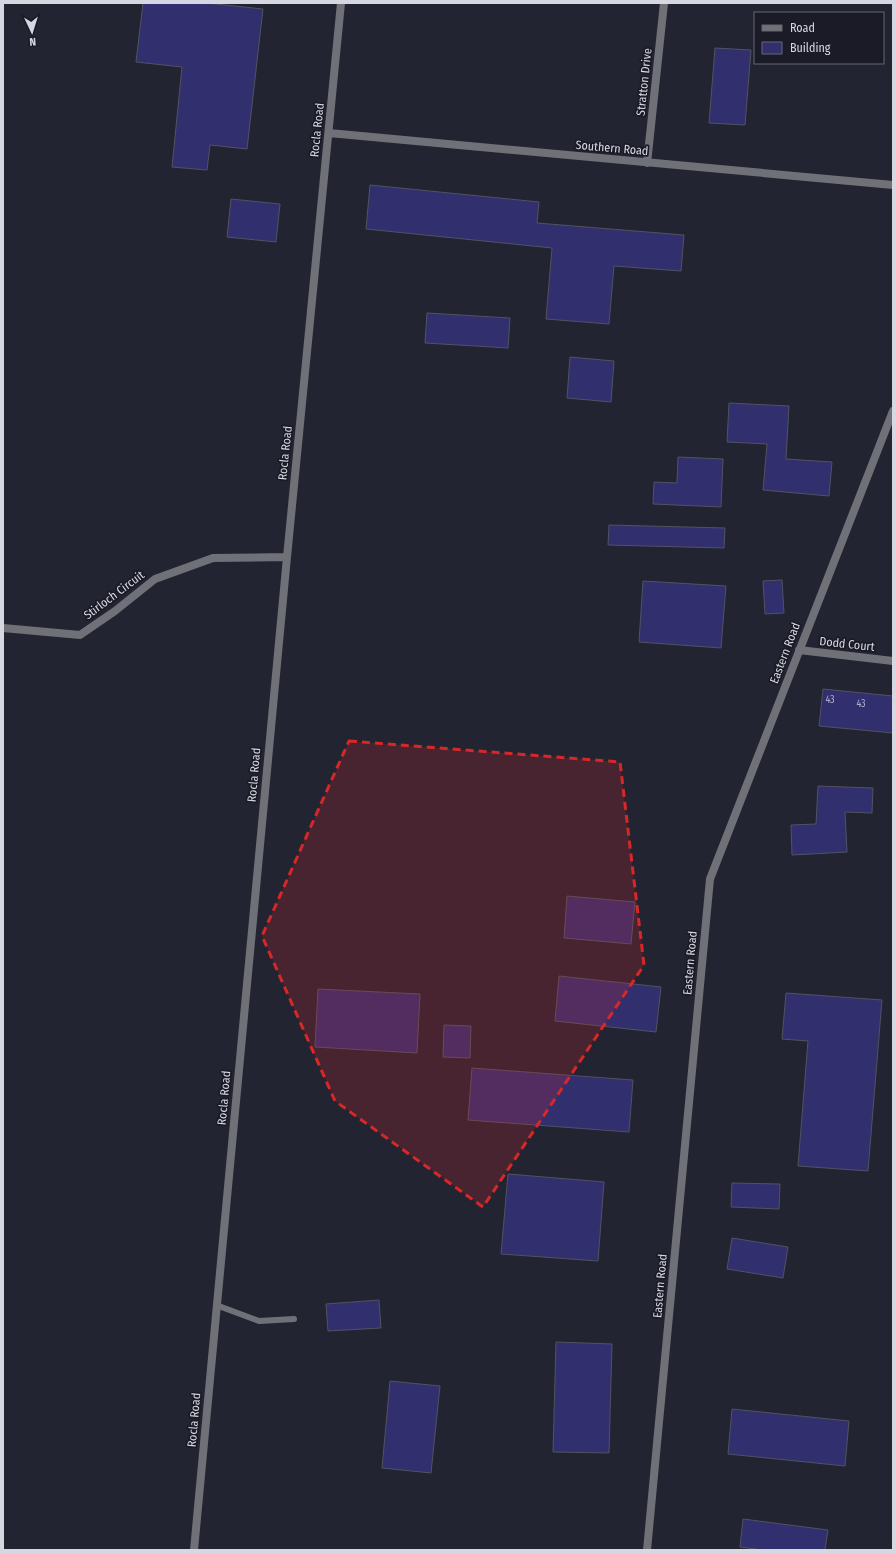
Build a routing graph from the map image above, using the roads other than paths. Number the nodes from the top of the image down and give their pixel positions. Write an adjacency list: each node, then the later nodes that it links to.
1 (341, 3): 3 (street, Rocla Road)
2 (664, 3): 4 (street, Stratton Drive)
3 (329, 133): 4 (street, Southern Road); 7 (street, Rocla Road)
4 (647, 163): 5 (street, Southern Road)
5 (893, 185)
6 (893, 411): 9 (street, Eastern Road)
7 (287, 557): 8 (street, Stirloch Circuit); 11 (street, Rocla Road)
8 (3, 628)
9 (799, 650): 10 (street, Dodd Court); 14 (street, Eastern Road)
10 (893, 661)
11 (216, 1305): 12 (lane); 13 (street, Rocla Road)
12 (294, 1319)
13 (194, 1550)
14 (647, 1550)

